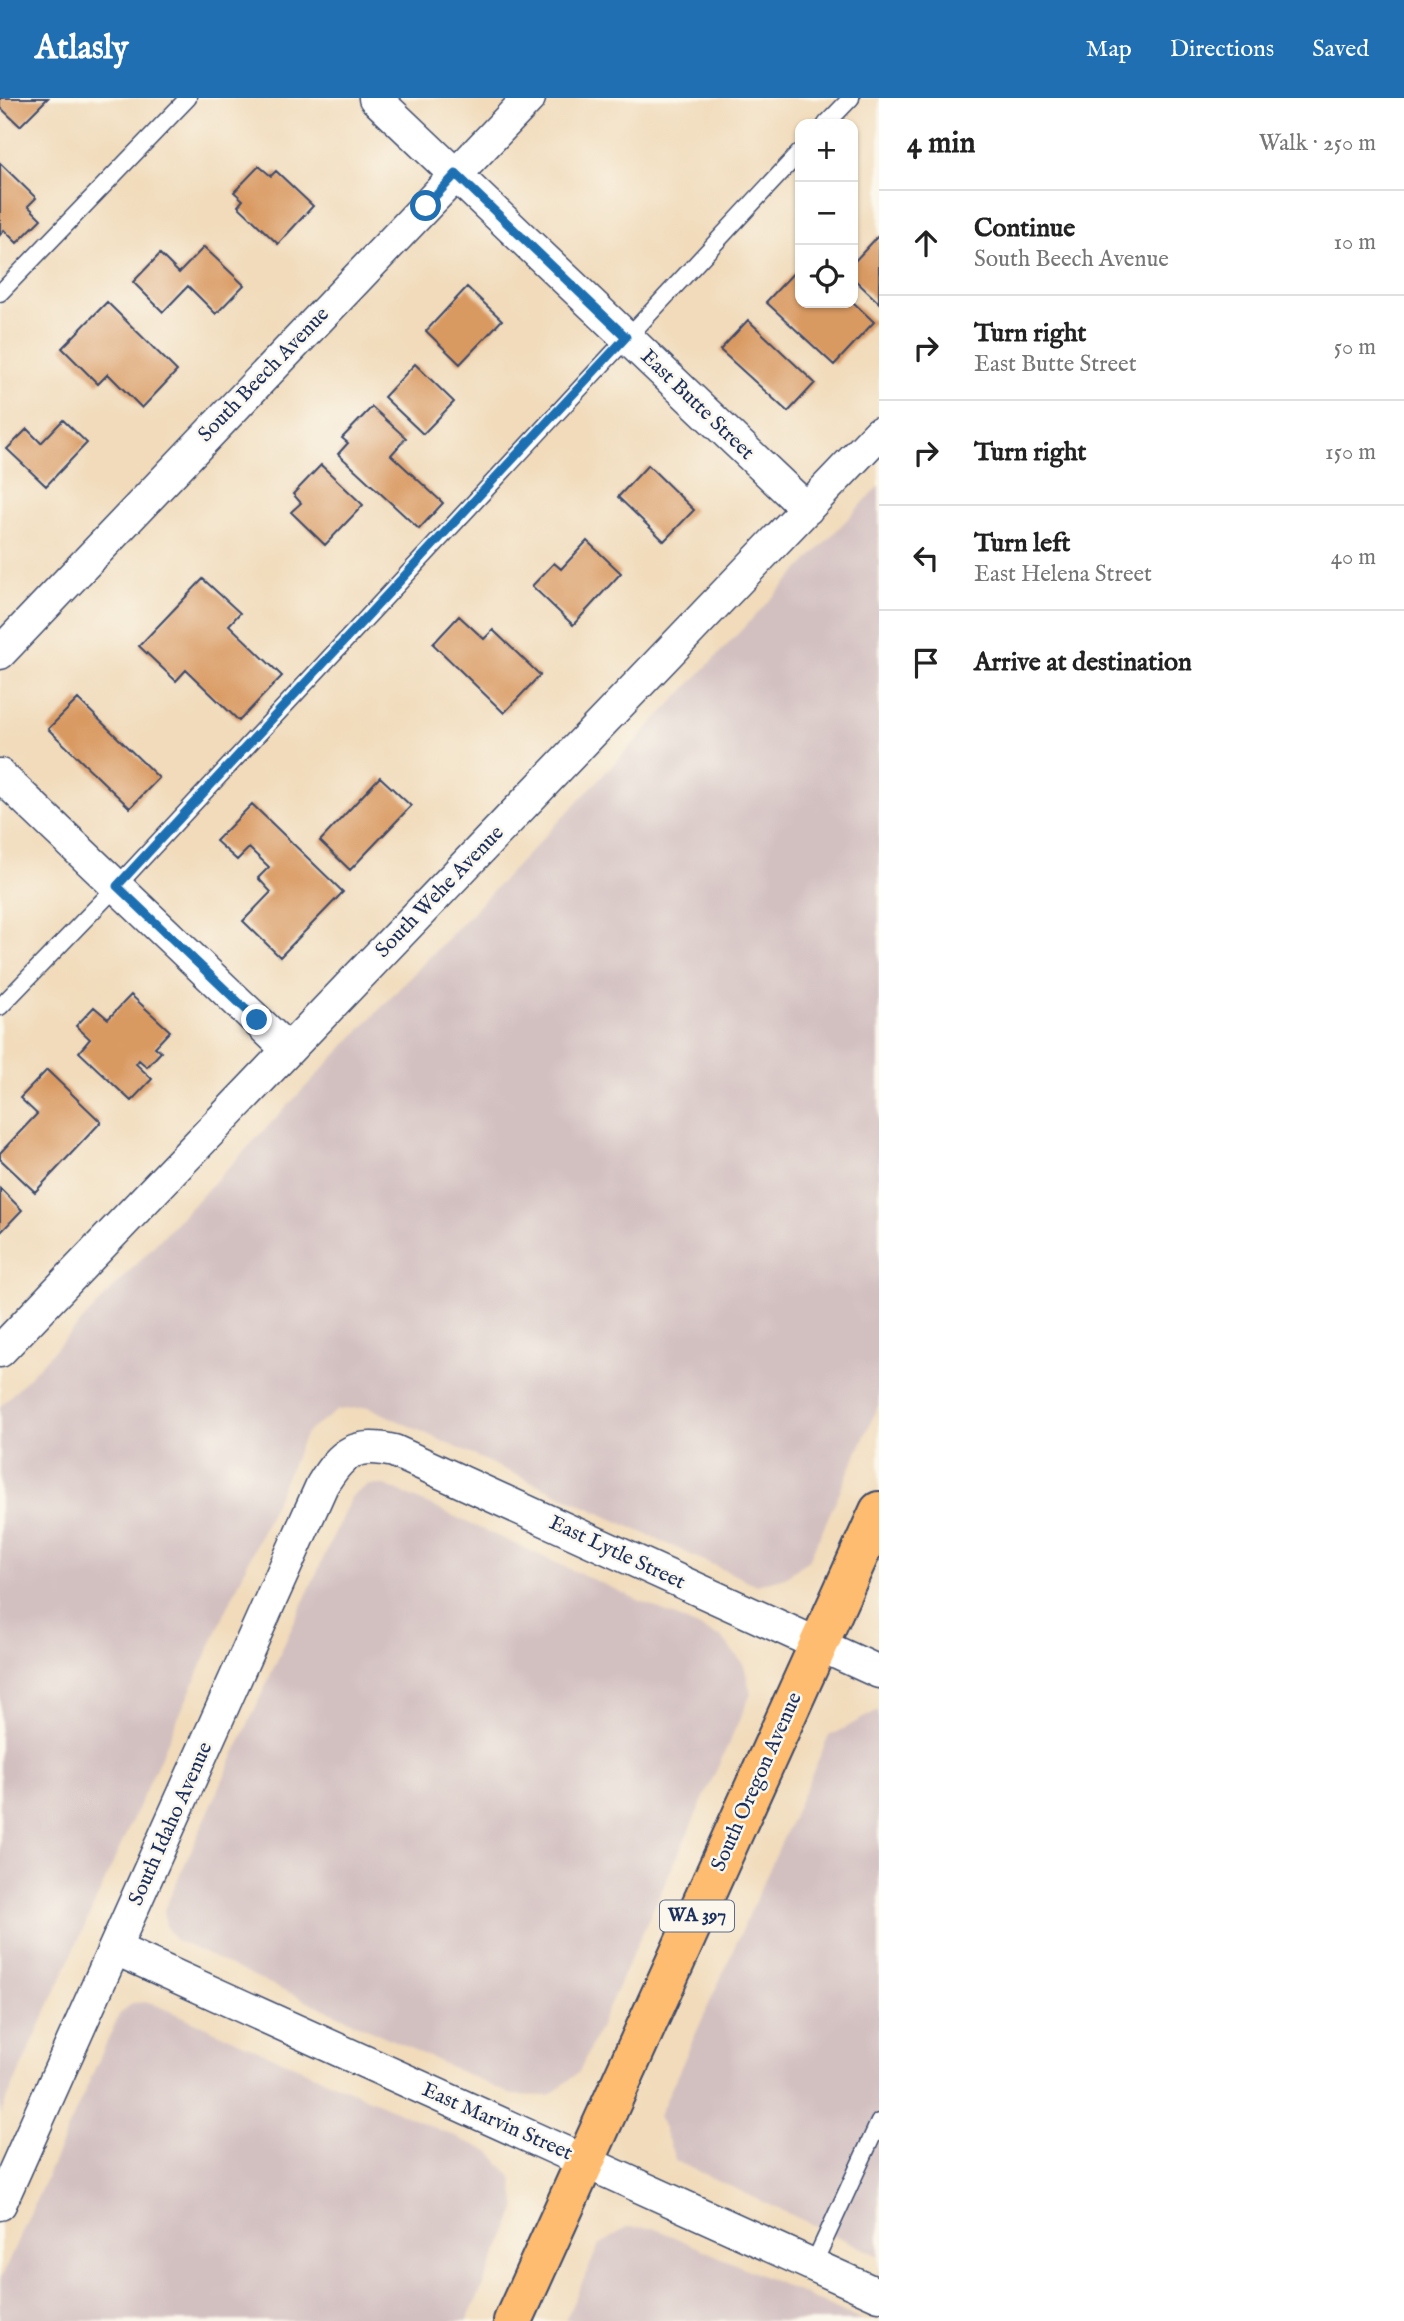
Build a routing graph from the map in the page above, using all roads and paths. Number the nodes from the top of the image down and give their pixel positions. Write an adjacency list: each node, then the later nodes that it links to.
1 (188, 98): 8 (lane)
2 (375, 98): 7 (street, East Butte Street)
3 (528, 98): 7 (street, South Beech Avenue)
4 (851, 98): 5 (lane)
5 (832, 119)
6 (795, 157): 9 (lane)
7 (456, 174): 9 (street, East Butte Street); 12 (street, South Beech Avenue)
8 (0, 293)
9 (626, 337): 11 (street, East Butte Street); 14 (lane)
10 (879, 433): 11 (street, South Wehe Avenue)
11 (807, 509): 16 (street, South Wehe Avenue)
12 (0, 653)
13 (0, 775): 14 (street)
14 (117, 886): 15 (lane); 16 (street)
15 (0, 1007)
16 (288, 1050): 17 (street, South Wehe Avenue)
17 (0, 1350)
18 (352, 1451): 20 (street, East Lytle Street); 22 (street, South Idaho Avenue)
19 (879, 1511): 20 (main road, South Oregon Avenue / WA 397)
20 (819, 1645): 21 (street, East Lytle Street); 24 (main road, South Oregon Avenue / WA 397)
21 (879, 1672)
22 (116, 1948): 24 (street, East Marvin Street); 25 (street, South Idaho Avenue)
23 (879, 2122): 26 (lane)
24 (586, 2162): 26 (street, East Marvin Street); 28 (main road, South Oregon Avenue / WA 397)
25 (0, 2204)
26 (813, 2265): 27 (street, East Marvin Street)
27 (879, 2295)
28 (513, 2321)

